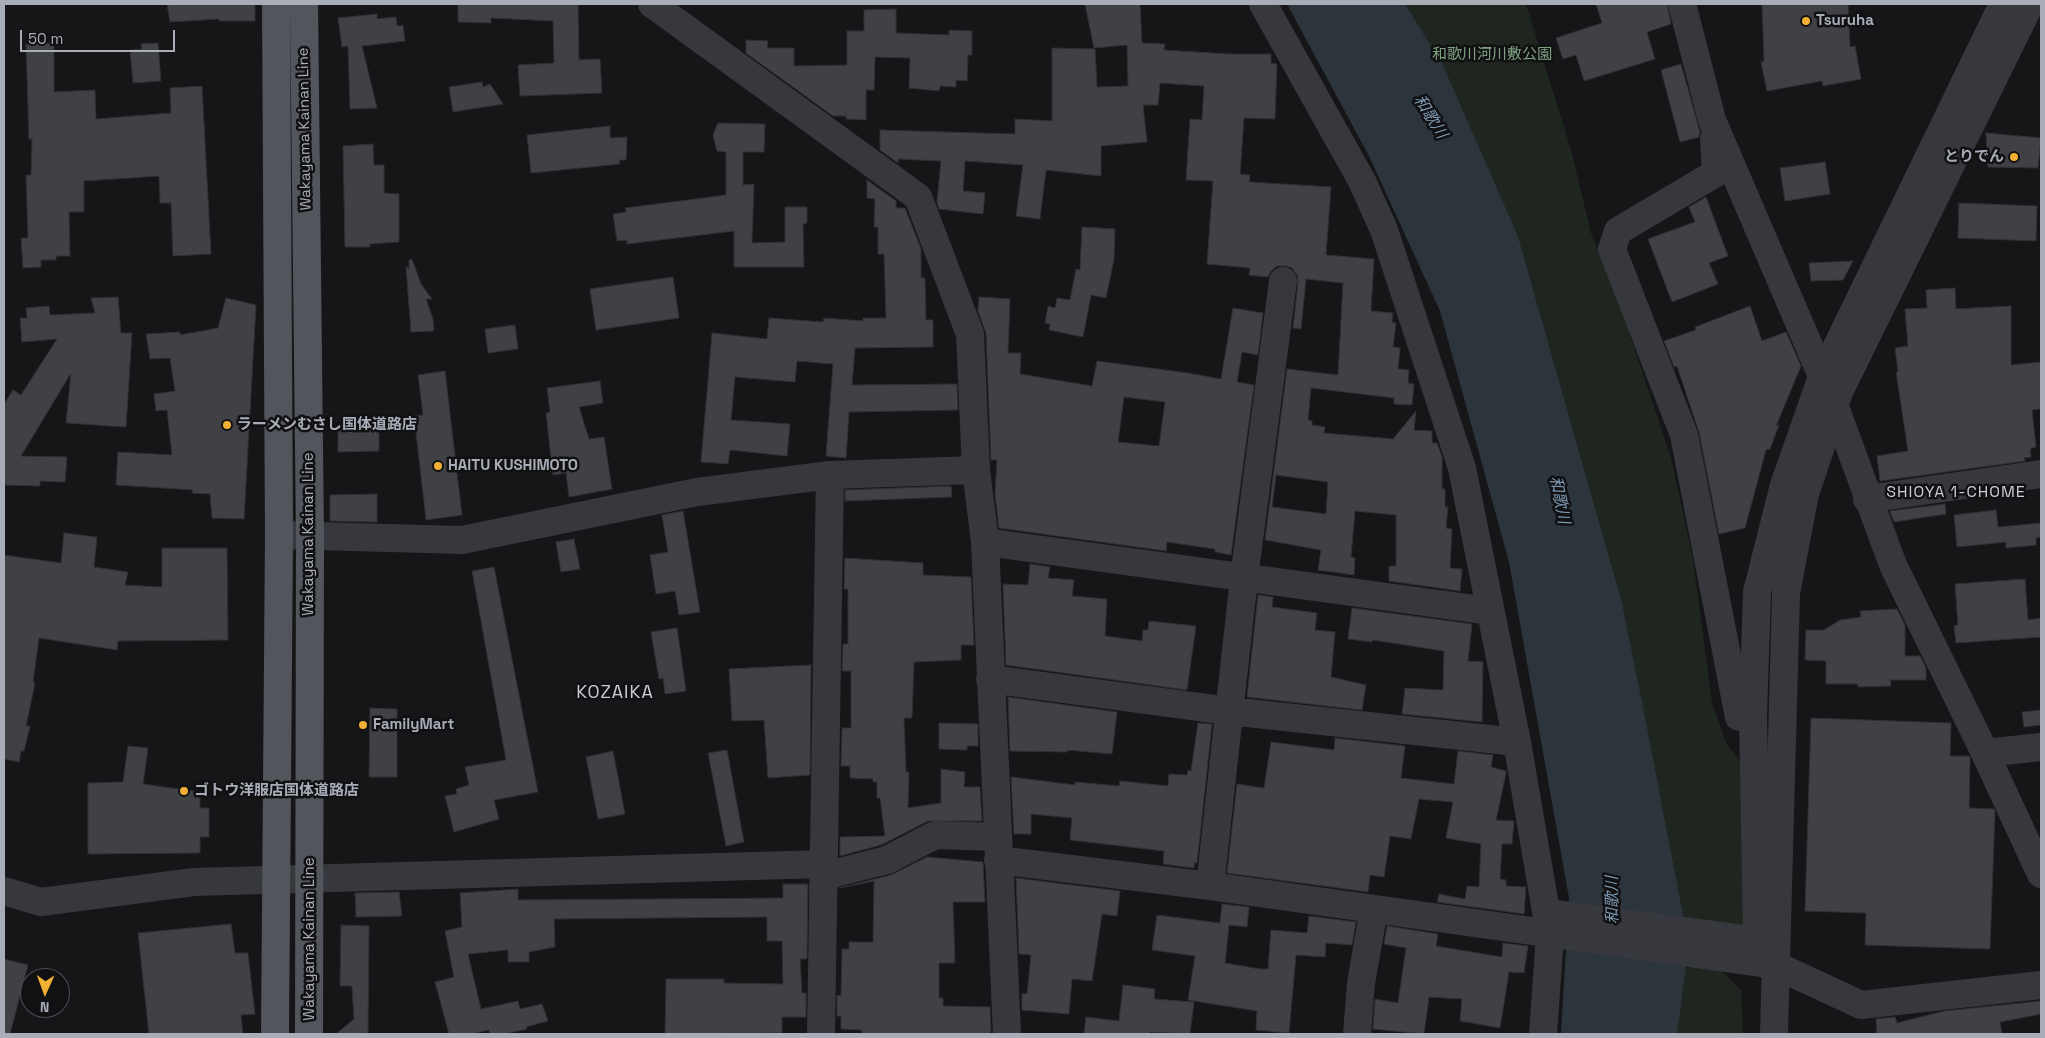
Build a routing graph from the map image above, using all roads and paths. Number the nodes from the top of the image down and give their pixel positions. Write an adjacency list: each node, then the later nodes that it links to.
1 (276, 4): 15 (main road, Wakayama Kainan Line)
2 (304, 4): 16 (main road, Wakayama Kainan Line)
3 (652, 4): 11 (street)
4 (1262, 4): 19 (street)
5 (1682, 4): 7 (street)
6 (2025, 7): 9 (street); 10 (street)
7 (1712, 120): 9 (street); 22 (street)
8 (1283, 281): 18 (street)
9 (1822, 377): 10 (street); 22 (street)
10 (1834, 404): 14 (street); 35 (street)
11 (976, 470): 13 (street); 17 (street)
12 (2041, 474): 14 (street)
13 (830, 476): 16 (street); 27 (street)
14 (1868, 499): 25 (street)
15 (279, 535): 16 (street); 30 (main road, Wakayama Kainan Line)
16 (310, 536): 29 (main road, Wakayama Kainan Line)
17 (985, 542): 18 (street); 20 (street)
18 (1244, 578): 19 (street); 21 (street)
19 (1490, 611): 23 (street)
20 (990, 679): 21 (street); 26 (street)
21 (1229, 711): 23 (street); 31 (street)
22 (1753, 716): 35 (street)
23 (1517, 742): 34 (street)
24 (2041, 747): 25 (street)
25 (1985, 752): 28 (street)
26 (998, 848): 27 (street); 31 (street); 40 (street)
27 (824, 870): 29 (street); 39 (street)
28 (2041, 874)
29 (310, 877): 30 (street); 38 (main road, Wakayama Kainan Line)
30 (277, 878): 32 (street); 37 (main road, Wakayama Kainan Line)
31 (1210, 886): 33 (street)
32 (4, 891)
33 (1374, 909): 34 (street); 41 (street)
34 (1557, 925): 35 (street); 42 (street)
35 (1754, 953): 36 (street); 43 (street); 44 (street)
36 (2041, 985)
37 (275, 1034)
38 (309, 1034)
39 (821, 1034)
40 (1007, 1034)
41 (1357, 1034)
42 (1543, 1034)
43 (1756, 1034)
44 (1774, 1034)

